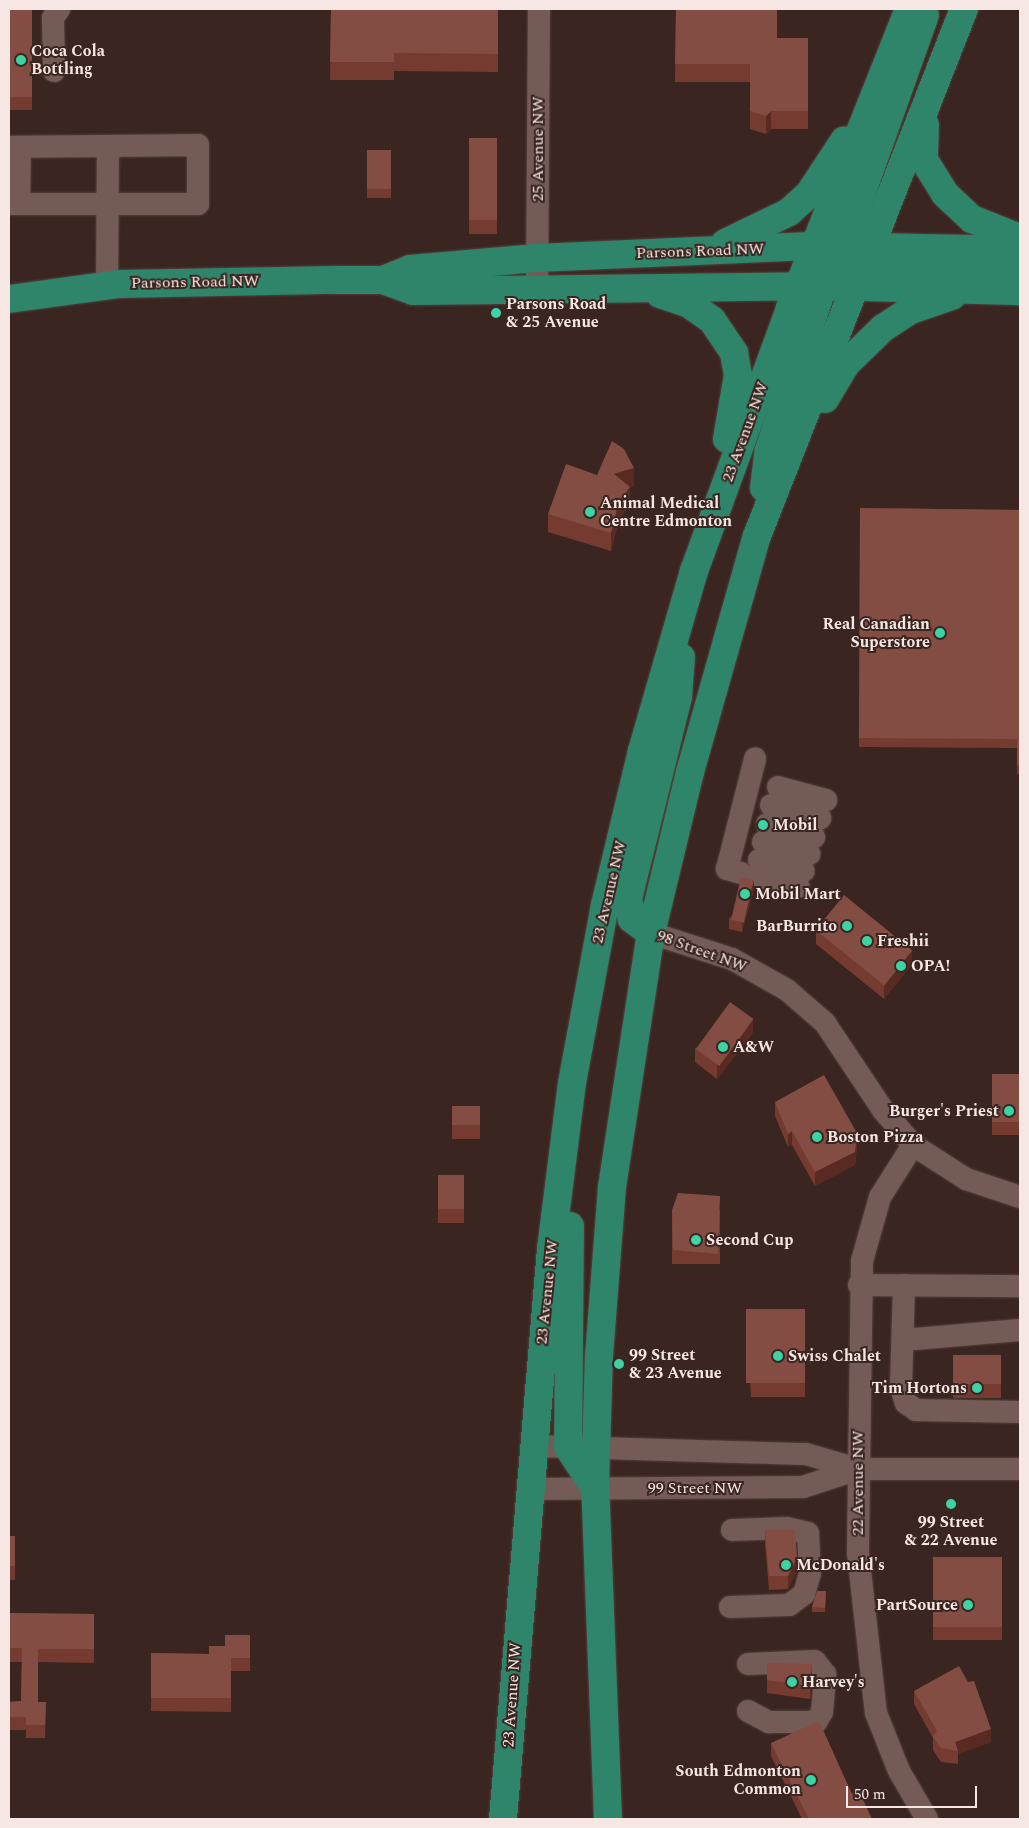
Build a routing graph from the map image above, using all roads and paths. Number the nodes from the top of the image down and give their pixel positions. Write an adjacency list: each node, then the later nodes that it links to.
1 (59, 9): 7 (street)
2 (539, 9): 16 (street, 25 Avenue NW)
3 (900, 9): 15 (main road)
4 (909, 9): 17 (main road, 23 Avenue NW)
5 (927, 9): 17 (main road)
6 (964, 9): 8 (main road, 23 Avenue NW)
7 (54, 71)
8 (928, 106): 13 (main road); 17 (main road, 23 Avenue NW)
9 (108, 146): 10 (street); 12 (street); 12 (street)
10 (14, 147): 11 (street)
11 (14, 204): 12 (street)
12 (107, 204): 20 (street)
13 (1020, 238)
14 (1020, 250): 17 (main road, Parsons Road NW)
15 (628, 254): 16 (main road, Parsons Road NW); 17 (main road, Parsons Road NW)
16 (537, 258): 19 (main road, Parsons Road NW); 21 (street, 25 Avenue NW)
17 (835, 266): 18 (main road); 21 (main road); 22 (main road, Parsons Road NW); 23 (main road, Parsons Road NW); 25 (main road, 23 Avenue NW); 26 (main road); 27 (main road, 23 Avenue NW)
18 (1020, 269)
19 (383, 280): 20 (main road, Parsons Road NW); 21 (main road, Parsons Road NW)
20 (107, 285): 24 (main road, Parsons Road NW)
21 (546, 289): 22 (main road, Parsons Road NW)
22 (604, 290): 27 (main road)
23 (1020, 292): 25 (main road)
24 (9, 299)
25 (778, 478): 26 (main road, 23 Avenue NW)
26 (757, 536): 31 (main road, 23 Avenue NW)
27 (694, 571): 28 (main road, 23 Avenue NW)
28 (686, 598): 31 (main road); 32 (main road, 23 Avenue NW)
29 (752, 825): 30 (street); 30 (street); 30 (street)
30 (812, 844)
31 (651, 933): 33 (street, 98 Street NW); 43 (main road, 23 Avenue NW)
32 (572, 1082): 41 (main road, 23 Avenue NW); 42 (main road)
33 (913, 1145): 34 (street, 98 Street NW); 35 (street, 22 Avenue NW)
34 (1020, 1197)
35 (859, 1285): 36 (street); 44 (street, 22 Avenue NW)
36 (904, 1285): 37 (street); 39 (street)
37 (1020, 1286)
38 (1020, 1330): 39 (street)
39 (903, 1340): 40 (street)
40 (1020, 1412)
41 (532, 1446): 42 (street, 99 Street NW); 47 (main road, 23 Avenue NW)
42 (568, 1447): 43 (street, 99 Street NW); 46 (main road)
43 (596, 1448): 44 (street, 99 Street NW); 46 (main road, 23 Avenue NW)
44 (858, 1469): 45 (street, 99 Street NW); 46 (street, 99 Street NW); 54 (street, 22 Avenue NW)
45 (1020, 1469)
46 (595, 1488): 47 (street, 99 Street NW); 53 (main road, 23 Avenue NW)
47 (528, 1489): 52 (main road, 23 Avenue NW)
48 (732, 1530): 49 (street)
49 (730, 1601)
50 (748, 1664): 51 (street)
51 (748, 1711)
52 (503, 1819)
53 (608, 1819)
54 (927, 1819)

